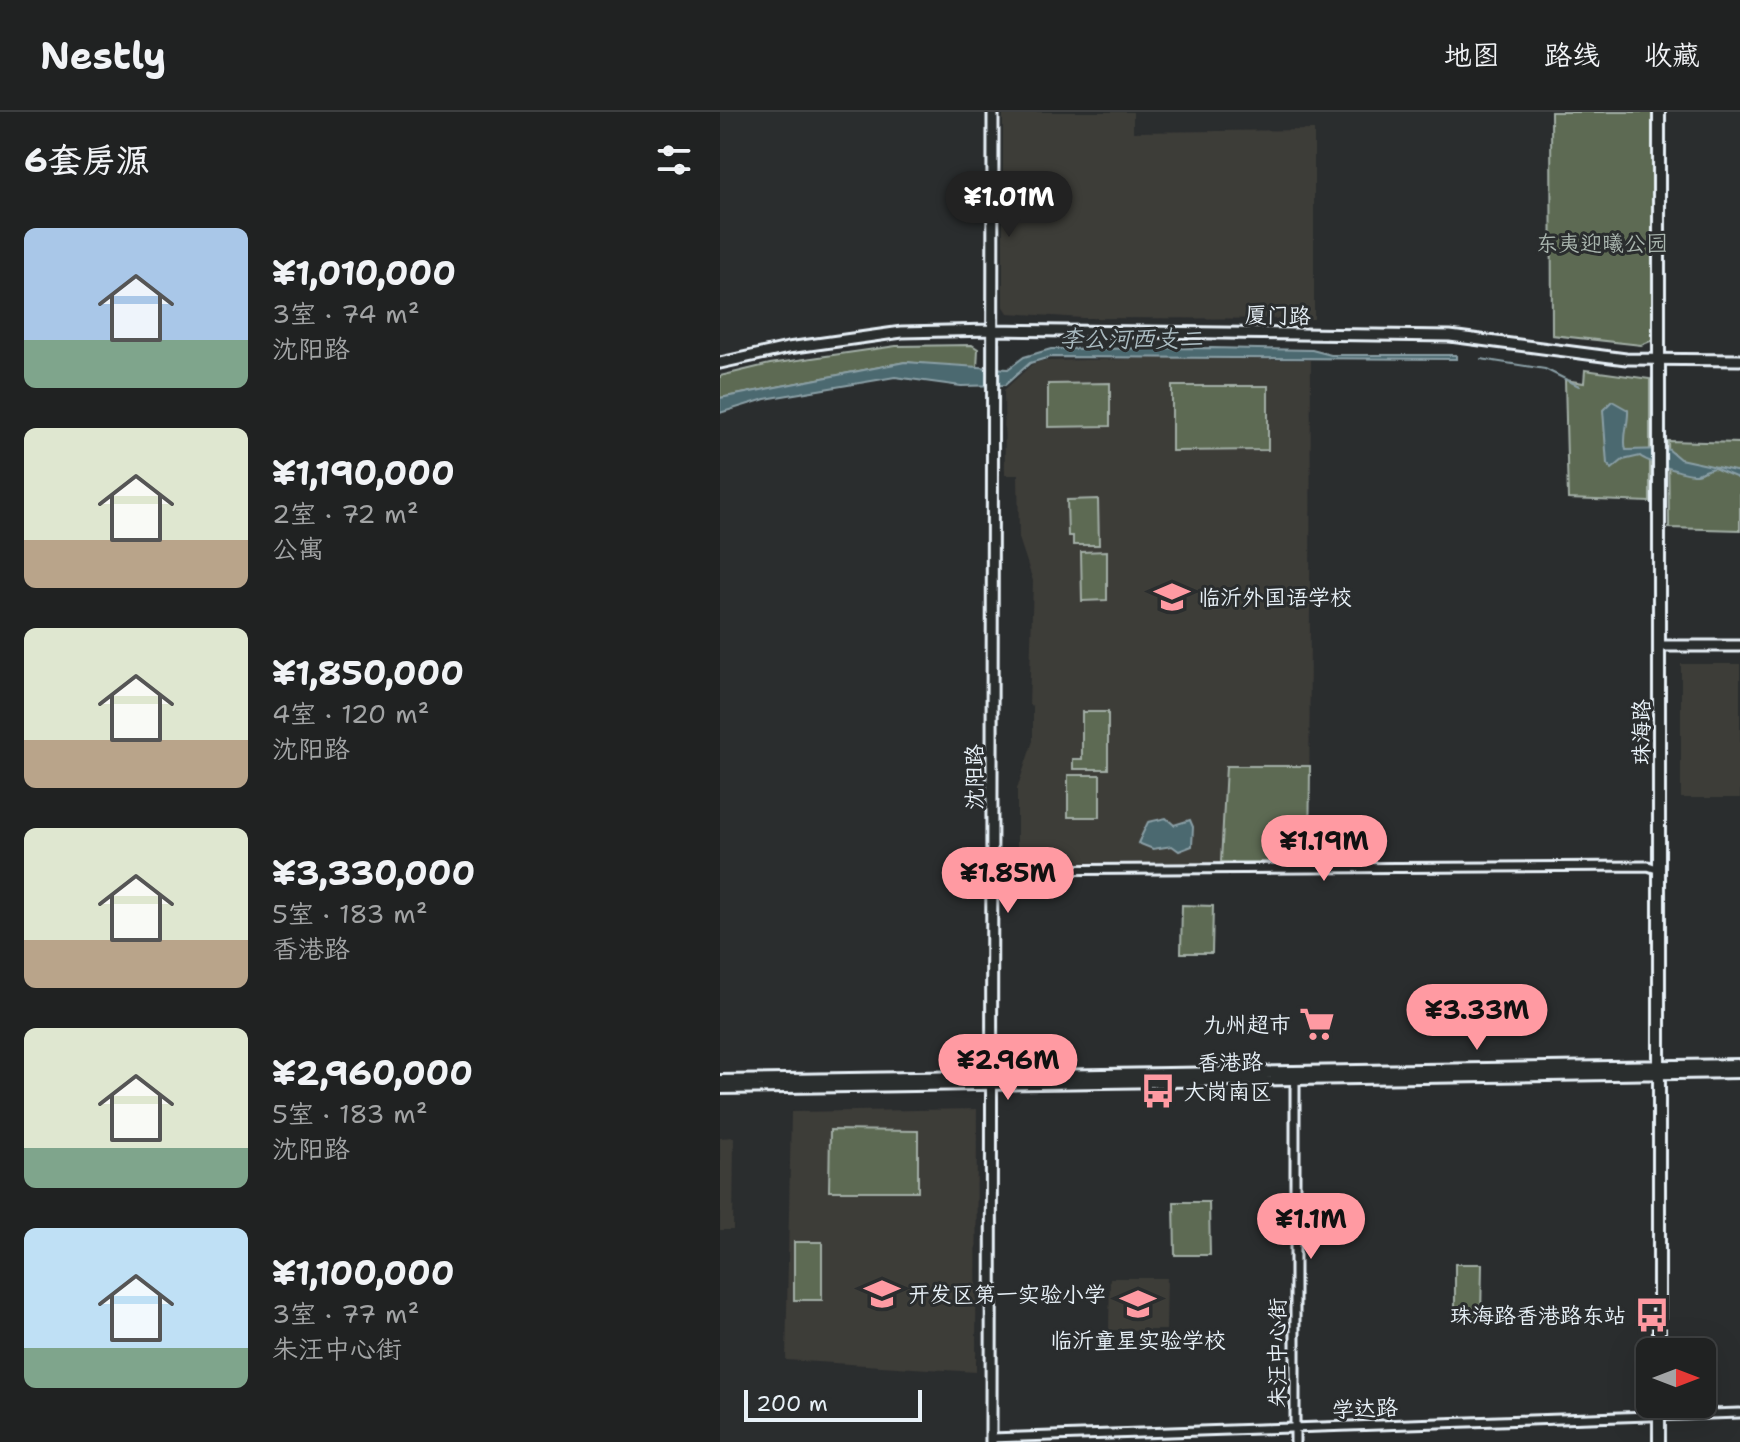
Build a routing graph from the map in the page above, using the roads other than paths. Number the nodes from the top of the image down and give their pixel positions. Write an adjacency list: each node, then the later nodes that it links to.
1 (993, 112): 3 (street, 沈阳路)
2 (1659, 112): 4 (main road, 珠海路)
3 (992, 330): 4 (street, 厦门路); 6 (street, 厦门路); 9 (street, 沈阳路)
4 (1659, 359): 5 (street, 厦门路); 7 (main road, 珠海路)
5 (1740, 360)
6 (720, 363)
7 (1662, 646): 8 (street); 10 (main road, 珠海路)
8 (1740, 646)
9 (992, 870): 10 (street); 16 (street, 沈阳路)
10 (1660, 870): 12 (main road, 珠海路)
11 (1740, 1065): 12 (main road, 香港路)
12 (1659, 1069): 13 (main road, 香港路); 14 (main road, 香港路); 18 (main road, 珠海路)
13 (1740, 1072)
14 (1295, 1077): 16 (main road, 香港路); 23 (street, 朱汪中心街)
15 (720, 1081): 16 (main road, 香港路)
16 (991, 1081): 17 (main road, 香港路); 24 (street, 沈阳路)
17 (720, 1088)
18 (1659, 1338)
19 (1636, 1411): 23 (street, 学达路)
20 (1716, 1412): 21 (street, 学达路)
21 (1740, 1413)
22 (1659, 1418): 26 (main road)
23 (1295, 1428): 24 (street, 学达路); 25 (street, 朱汪中心街)
24 (991, 1440)
25 (1295, 1442)
26 (1659, 1442)

